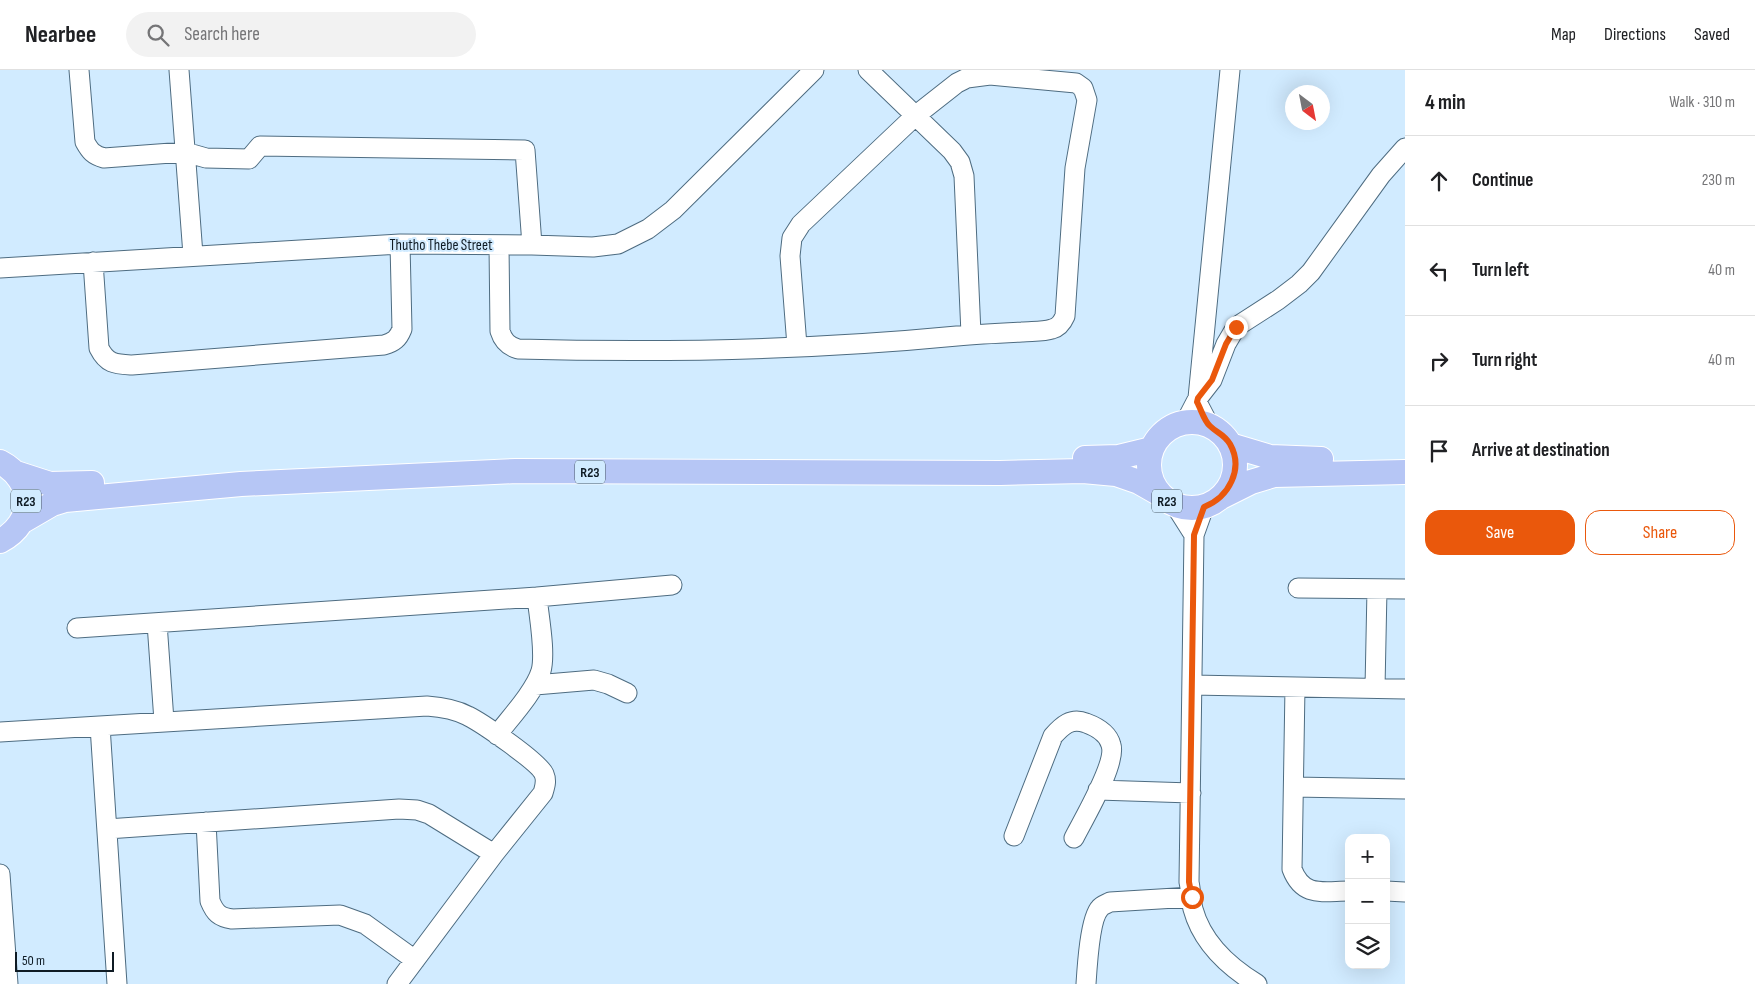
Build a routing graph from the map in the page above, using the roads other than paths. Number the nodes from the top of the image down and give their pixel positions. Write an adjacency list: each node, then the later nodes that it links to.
1 (79, 70): 8 (street)
2 (179, 70): 8 (street)
3 (814, 70): 11 (street, Thutho Thebe Street)
4 (868, 70): 6 (street)
5 (1230, 70): 17 (street)
6 (915, 116): 15 (street); 15 (street); 16 (street)
7 (1405, 148): 17 (street)
8 (185, 152): 11 (street); 12 (street)
9 (400, 244): 10 (street, Thutho Thebe Street); 12 (street, Thutho Thebe Street); 13 (street)
10 (499, 245): 11 (street, Thutho Thebe Street); 16 (street)
11 (532, 245)
12 (194, 256): 13 (street, Thutho Thebe Street)
13 (94, 262): 14 (street, Thutho Thebe Street)
14 (0, 268)
15 (971, 334): 16 (street)
16 (797, 346)
17 (1198, 400): 18 (street); 19 (street)
18 (1185, 423): 19 (main road); 21 (main road)
19 (1209, 426): 20 (main road)
20 (1230, 445): 22 (main road); 26 (main road)
21 (1152, 449): 23 (main road, R23); 25 (main road, R23)
22 (1405, 458)
23 (8, 467): 27 (main road, R23)
24 (1405, 472): 26 (main road, R23)
25 (1167, 500): 26 (main road, R23); 27 (main road, R23); 28 (street)
26 (1212, 502): 28 (street)
27 (21, 522): 29 (main road, R23)
28 (1194, 535): 38 (street)
29 (0, 541)
30 (672, 585): 34 (street)
31 (1298, 588): 32 (street)
32 (1377, 589): 33 (street); 40 (street)
33 (1405, 590)
34 (537, 597): 35 (street); 37 (street)
35 (158, 623): 36 (street); 43 (street)
36 (77, 628)
37 (535, 685): 42 (street); 46 (street)
38 (1192, 685): 39 (street); 50 (street)
39 (1295, 687): 40 (street); 47 (street)
40 (1375, 688): 41 (street)
41 (1405, 688)
42 (627, 693)
43 (164, 721): 44 (street); 46 (street)
44 (100, 726): 45 (street); 52 (street)
45 (0, 732)
46 (497, 735): 55 (street)
47 (1294, 787): 48 (street); 57 (street)
48 (1405, 788)
49 (1098, 790): 50 (street); 53 (street); 54 (street)
50 (1191, 793): 60 (street)
51 (206, 822): 52 (street); 55 (street); 61 (street)
52 (107, 829): 63 (street)
53 (1014, 836)
54 (1074, 838)
55 (494, 854): 61 (street)
56 (0, 874): 62 (street)
57 (1345, 891)
58 (1390, 891): 59 (street)
59 (1405, 892)
60 (1192, 897): 65 (street); 66 (street)
61 (415, 960): 64 (street)
62 (8, 984)
63 (117, 984)
64 (397, 984)
65 (1086, 984)
66 (1257, 984)

